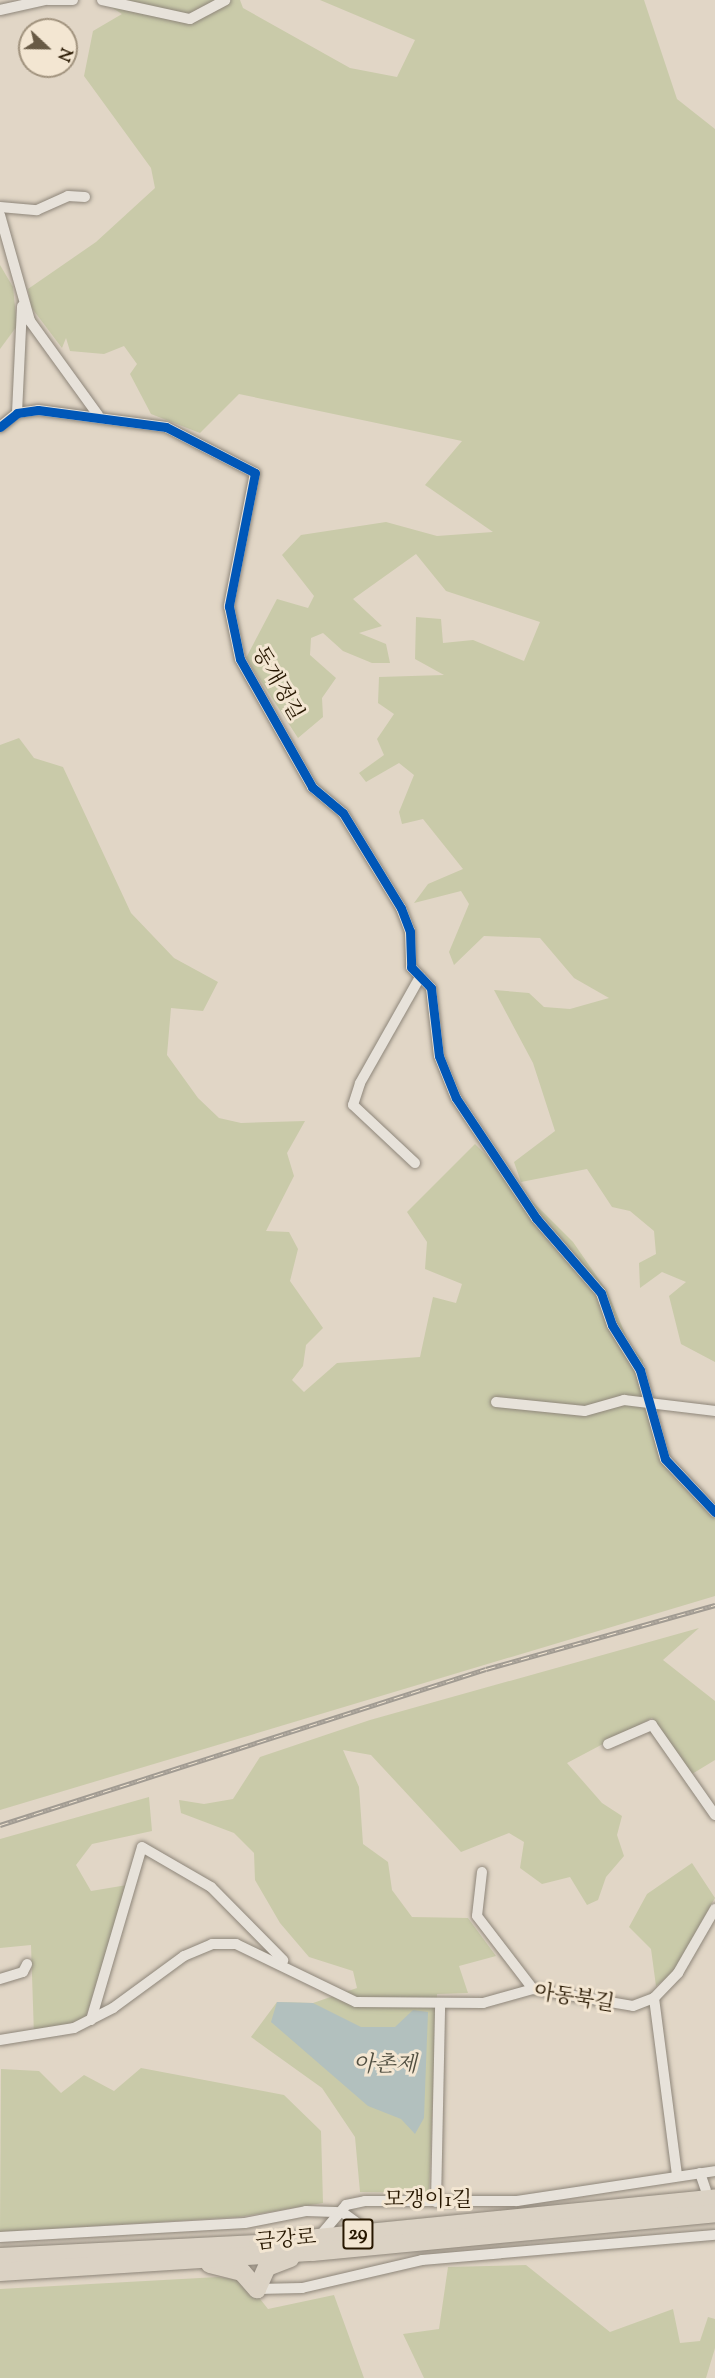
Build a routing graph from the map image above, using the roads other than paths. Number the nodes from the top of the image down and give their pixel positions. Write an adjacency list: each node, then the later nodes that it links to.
1 (47, 0): 2 (street); 5 (street)
2 (73, 0)
3 (102, 0): 4 (street)
4 (225, 0)
5 (0, 10)
6 (85, 197): 7 (street)
7 (0, 207)
8 (0, 215): 9 (street)
9 (22, 305): 10 (street); 11 (street)
10 (17, 413): 11 (street, 동개정길); 12 (street)
11 (98, 415): 13 (street, 동개정길)
12 (0, 427)
13 (420, 977): 14 (street); 16 (street, 동개정길)
14 (416, 1163)
15 (496, 1402): 16 (street)
16 (650, 1402): 17 (street); 18 (street)
17 (715, 1412)
18 (715, 1512)
19 (608, 1744): 20 (street)
20 (715, 1815)
21 (482, 1872): 26 (street)
22 (715, 1909): 27 (street)
23 (27, 1964): 25 (street)
24 (287, 1965): 28 (street, 아동북길); 29 (street, 아동북길); 29 (street, 아동북길)
25 (0, 1979)
26 (533, 1989): 27 (street, 아동북길); 28 (street, 아동북길)
27 (654, 1998): 33 (street)
28 (440, 2004): 35 (street)
29 (91, 2020): 30 (street, 아동북길)
30 (0, 2040)
31 (715, 2171): 32 (street, 모갱이1길)
32 (700, 2173): 33 (street, 모갱이1길); 34 (street)
33 (677, 2176): 35 (street, 모갱이1길)
34 (711, 2194): 38 (highway, 금강로 / 29)
35 (436, 2202): 36 (street, 모갱이1길)
36 (342, 2212): 38 (street); 40 (street, 모갱이1길); 41 (street)
37 (715, 2213): 41 (highway, 금강로 / 29)
38 (376, 2232): 41 (highway, 금강로 / 29)
39 (715, 2235): 45 (street)
40 (0, 2237)
41 (316, 2245): 42 (highway, 금강로 / 29); 43 (highway, 금강로 / 29); 45 (highway)
42 (0, 2257)
43 (184, 2261): 44 (highway, 금강로 / 29); 45 (highway)
44 (0, 2272)
45 (257, 2289)

